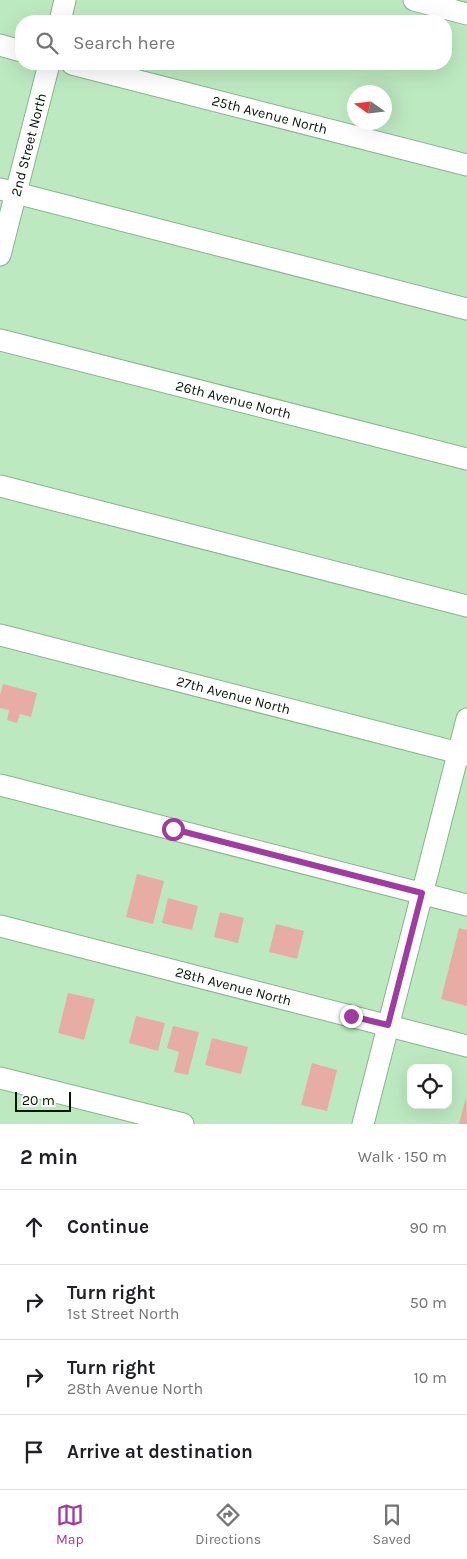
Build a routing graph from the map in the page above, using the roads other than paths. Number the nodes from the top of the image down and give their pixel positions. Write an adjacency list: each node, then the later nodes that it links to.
1 (65, 0): 4 (street)
2 (414, 0): 3 (street)
3 (467, 14)
4 (61, 15)
5 (0, 45): 6 (street)
6 (15, 49)
7 (47, 70): 10 (street, 2nd Street North)
8 (95, 70): 9 (street, 25th Avenue North)
9 (467, 165)
10 (8, 191): 11 (street, 2nd Street North); 12 (street)
11 (0, 255)
12 (467, 309)
13 (0, 340): 14 (street, 26th Avenue North)
14 (467, 459)
15 (0, 486): 16 (street)
16 (467, 606)
17 (0, 635): 19 (street, 27th Avenue North)
18 (467, 719): 19 (street)
19 (463, 754): 21 (street)
20 (0, 785): 21 (street)
21 (422, 893): 22 (street); 24 (street)
22 (467, 905)
23 (0, 926): 24 (street, 28th Avenue North)
24 (388, 1025): 25 (street, 28th Avenue North); 28 (street)
25 (467, 1046)
26 (0, 1078): 27 (street)
27 (182, 1124)
28 (363, 1124)

